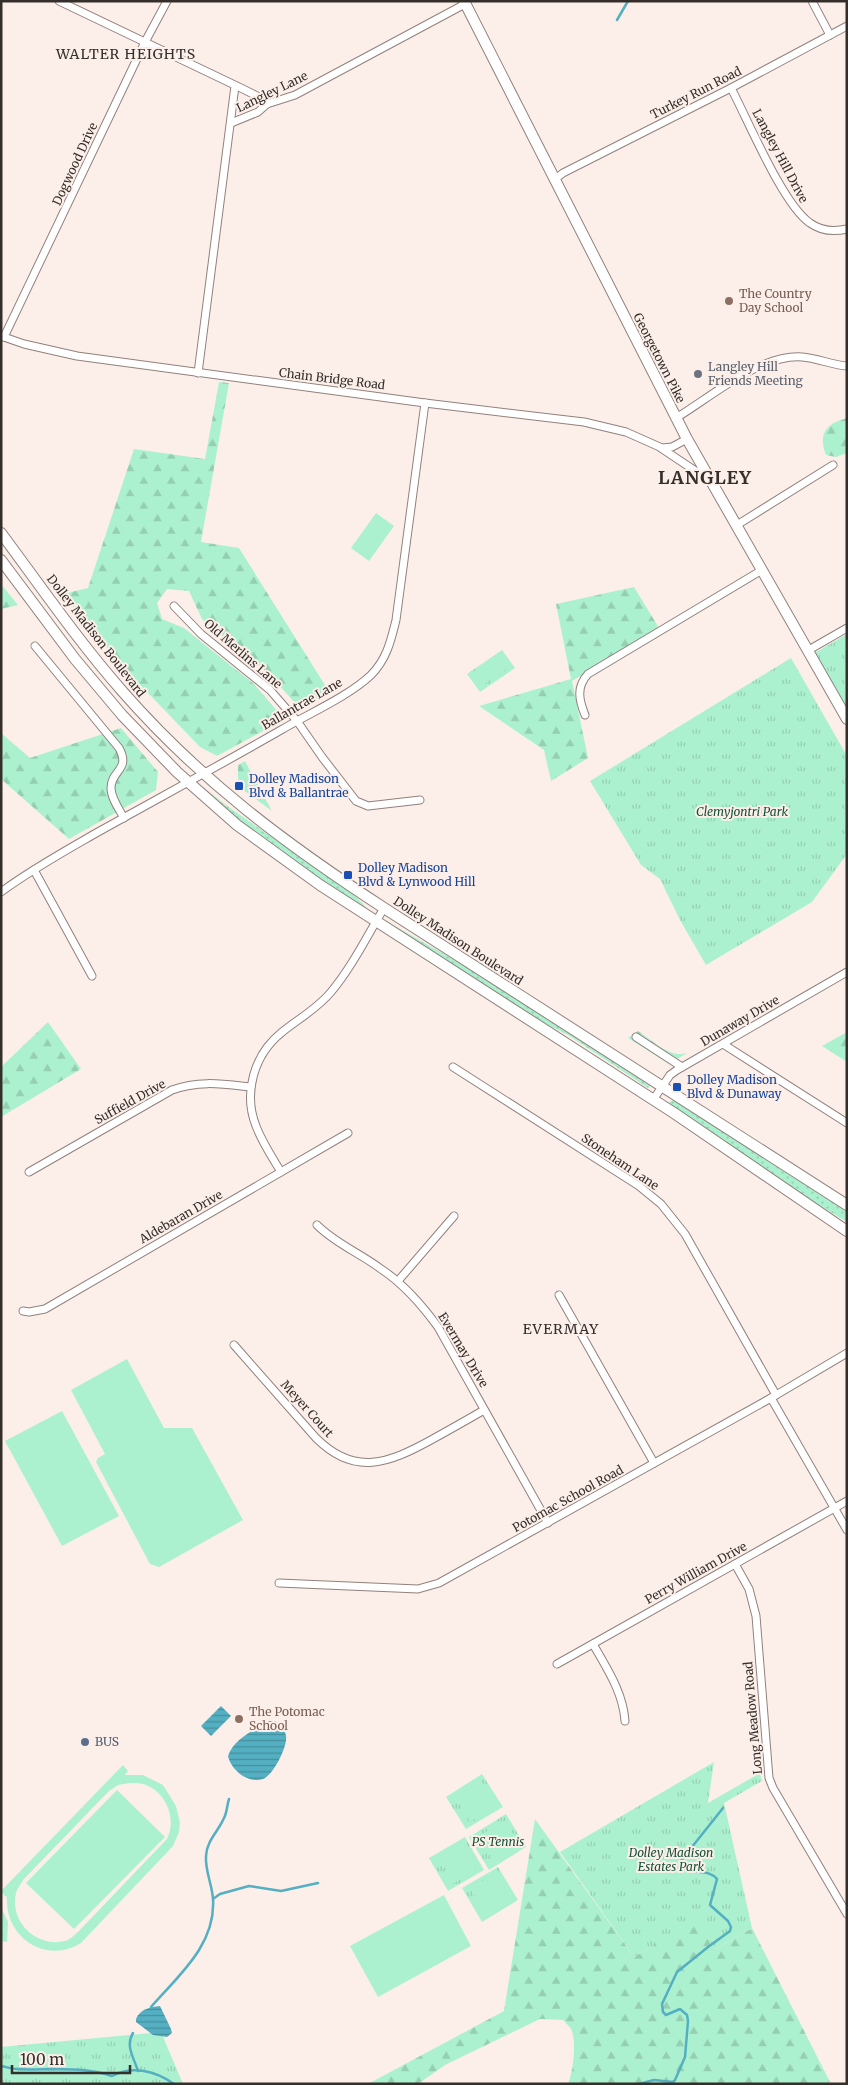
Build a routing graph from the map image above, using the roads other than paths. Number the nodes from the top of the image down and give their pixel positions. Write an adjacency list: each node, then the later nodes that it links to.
1 (59, 1): 7 (street)
2 (167, 1): 7 (street, Dogwood Drive)
3 (812, 1): 6 (street)
4 (464, 3): 10 (street, Langley Lane); 12 (main road, Georgetown Pike)
5 (847, 26): 6 (street, Turkey Run Road)
6 (830, 35): 9 (street, Turkey Run Road)
7 (146, 42): 8 (street); 14 (street, Dogwood Drive)
8 (235, 86): 10 (street); 11 (street)
9 (732, 88): 12 (street, Turkey Run Road); 13 (street, Langley Hill Drive)
10 (267, 104): 11 (street, Langley Lane)
11 (231, 123): 16 (street, Langley Lane)
12 (555, 179): 18 (main road, Georgetown Pike)
13 (847, 228)
14 (3, 337): 16 (street, Chain Bridge Road)
15 (847, 366): 18 (street)
16 (198, 373): 17 (street, Chain Bridge Road)
17 (425, 403): 20 (street, Chain Bridge Road); 33 (street, Ballantrae Lane)
18 (676, 418): 19 (main road, Georgetown Pike)
19 (687, 439): 20 (street); 22 (main road, Georgetown Pike)
20 (658, 447): 22 (street, Chain Bridge Road)
21 (833, 465): 23 (street)
22 (705, 470): 23 (main road, Georgetown Pike)
23 (737, 525): 26 (main road, Georgetown Pike)
24 (1, 533): 34 (main road, Dolley Madison Boulevard)
25 (1, 560): 35 (main road)
26 (762, 570): 30 (main road, Georgetown Pike); 31 (street)
27 (174, 606): 33 (street, Old Merlins Lane)
28 (847, 628): 30 (street)
29 (35, 646): 37 (street)
30 (807, 651): 32 (main road, Georgetown Pike)
31 (585, 716)
32 (847, 719)
33 (297, 720): 34 (street, Ballantrae Lane); 36 (street, Old Merlins Lane)
34 (203, 773): 35 (street, Ballantrae Lane); 40 (main road, Dolley Madison Boulevard)
35 (187, 782): 37 (street, Ballantrae Lane); 41 (main road)
36 (420, 800)
37 (124, 818): 38 (street, Ballantrae Lane)
38 (34, 870): 39 (street, Ballantrae Lane); 43 (street)
39 (1, 892)
40 (384, 908): 41 (street); 49 (main road, Dolley Madison Boulevard)
41 (376, 922): 48 (street); 50 (main road)
42 (847, 972): 45 (street, Dunaway Drive)
43 (92, 976)
44 (636, 1038): 47 (street)
45 (724, 1044): 47 (street, Dunaway Drive); 51 (street)
46 (453, 1067): 64 (street, Stoneham Lane)
47 (682, 1067): 49 (street, Dunaway Drive)
48 (251, 1087): 53 (street, Suffield Drive); 54 (street)
49 (662, 1087): 50 (street, Dunaway Drive); 55 (main road, Dolley Madison Boulevard)
50 (653, 1100): 58 (main road)
51 (847, 1123)
52 (348, 1134): 54 (street, Aldebaran Drive)
53 (30, 1172)
54 (281, 1172): 61 (street, Aldebaran Drive)
55 (847, 1205)
56 (454, 1216): 59 (street)
57 (317, 1225): 59 (street, Evermay Drive)
58 (847, 1231)
59 (398, 1282): 65 (street, Evermay Drive)
60 (559, 1295): 66 (street)
61 (23, 1311)
62 (234, 1345): 65 (street, Meyer Court)
63 (847, 1353): 64 (street, Potomac School Road)
64 (773, 1396): 66 (street, Potomac School Road); 68 (street, Stoneham Lane)
65 (484, 1410): 69 (street, Evermay Drive)
66 (654, 1463): 69 (street, Potomac School Road)
67 (847, 1501): 68 (street, Perry William Drive)
68 (833, 1509): 70 (street, Stoneham Lane); 71 (street, Perry William Drive)
69 (548, 1523): 72 (street, Potomac School Road)
70 (847, 1530)
71 (735, 1564): 73 (street, Perry William Drive); 76 (street, Long Meadow Road)
72 (279, 1583)
73 (593, 1644): 74 (street, Perry William Drive); 75 (street)
74 (557, 1664)
75 (625, 1721)
76 (847, 1914)

